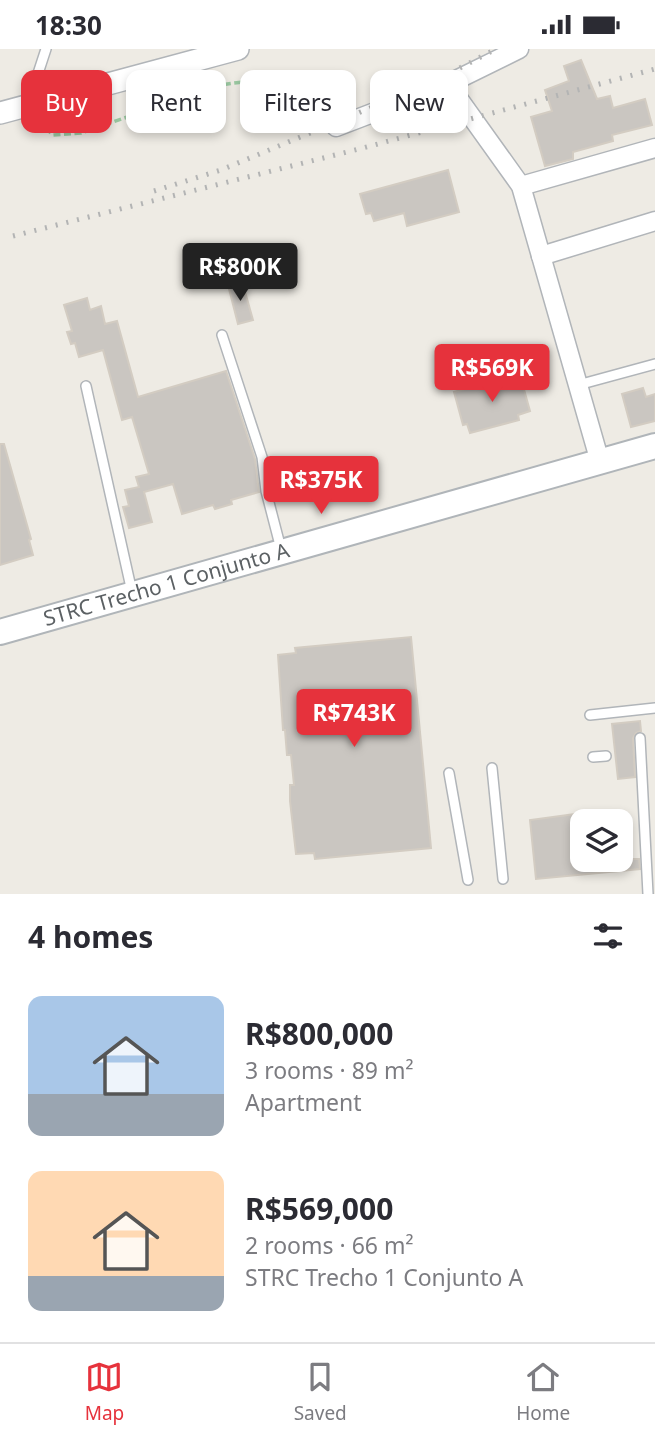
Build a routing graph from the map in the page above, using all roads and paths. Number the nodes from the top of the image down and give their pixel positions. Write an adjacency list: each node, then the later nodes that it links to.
1 (46, 49): 4 (lane)
2 (519, 49): 5 (street)
3 (231, 50): 7 (street)
4 (39, 70)
5 (468, 74)
6 (240, 82): 11 (path)
7 (112, 83)
8 (21, 108): 10 (street)
9 (468, 112): 15 (street)
10 (0, 113)
11 (112, 122)
12 (51, 133): 13 (path)
13 (80, 133)
14 (655, 148): 15 (street)
15 (521, 186): 17 (street)
16 (655, 221): 17 (street)
17 (541, 256): 20 (street)
18 (222, 335): 24 (lane)
19 (655, 364): 20 (lane)
20 (578, 385): 23 (street)
21 (86, 386): 25 (lane)
22 (652, 448): 23 (main road, STRC Trecho 1 Conjunto A)
23 (600, 462): 24 (main road, STRC Trecho 1 Conjunto A)
24 (281, 551): 25 (main road, STRC Trecho 1 Conjunto A)
25 (133, 593): 26 (main road, STRC Trecho 1 Conjunto A)
26 (0, 632)
27 (655, 708): 28 (lane)
28 (590, 715)
29 (640, 738): 36 (lane)
30 (593, 757): 31 (lane)
31 (606, 757)
32 (492, 768): 34 (lane)
33 (449, 773): 35 (lane)
34 (503, 879)
35 (468, 880)
36 (648, 894)

